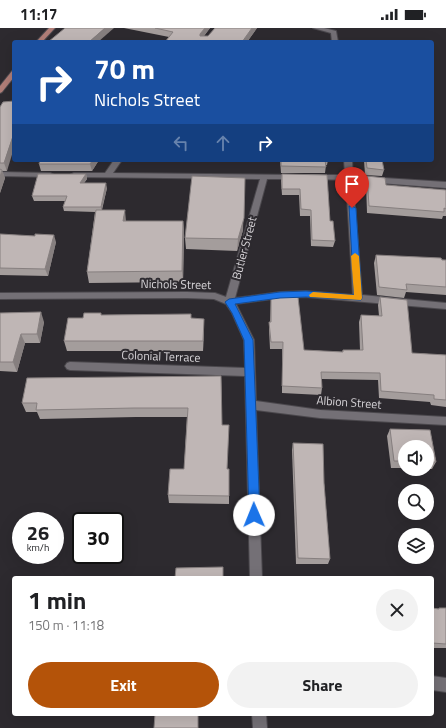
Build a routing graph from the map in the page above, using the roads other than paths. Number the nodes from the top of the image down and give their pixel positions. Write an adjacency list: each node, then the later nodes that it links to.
1 (52, 28): 3 (main road)
2 (316, 28): 4 (street)
3 (41, 40)
4 (335, 40)
5 (12, 75): 6 (main road)
6 (0, 91)
7 (117, 162): 10 (street)
8 (348, 162): 12 (street)
9 (0, 174): 10 (street)
10 (107, 175): 11 (street)
11 (264, 177): 12 (street); 16 (street, Butler Street)
12 (350, 178): 13 (street); 15 (street)
13 (446, 185)
14 (0, 296): 16 (street, Nichols Street)
15 (358, 298): 16 (street, Nichols Street); 17 (street, Nichols Street)
16 (229, 302): 19 (street)
17 (446, 306)
18 (70, 366): 19 (street, Colonial Terrace)
19 (250, 372): 20 (street)
20 (252, 406): 21 (street, Albion Street); 22 (street)
21 (446, 421)
22 (256, 576)
23 (434, 683): 24 (street)
24 (446, 685)
25 (259, 716): 26 (street)
26 (260, 728)

